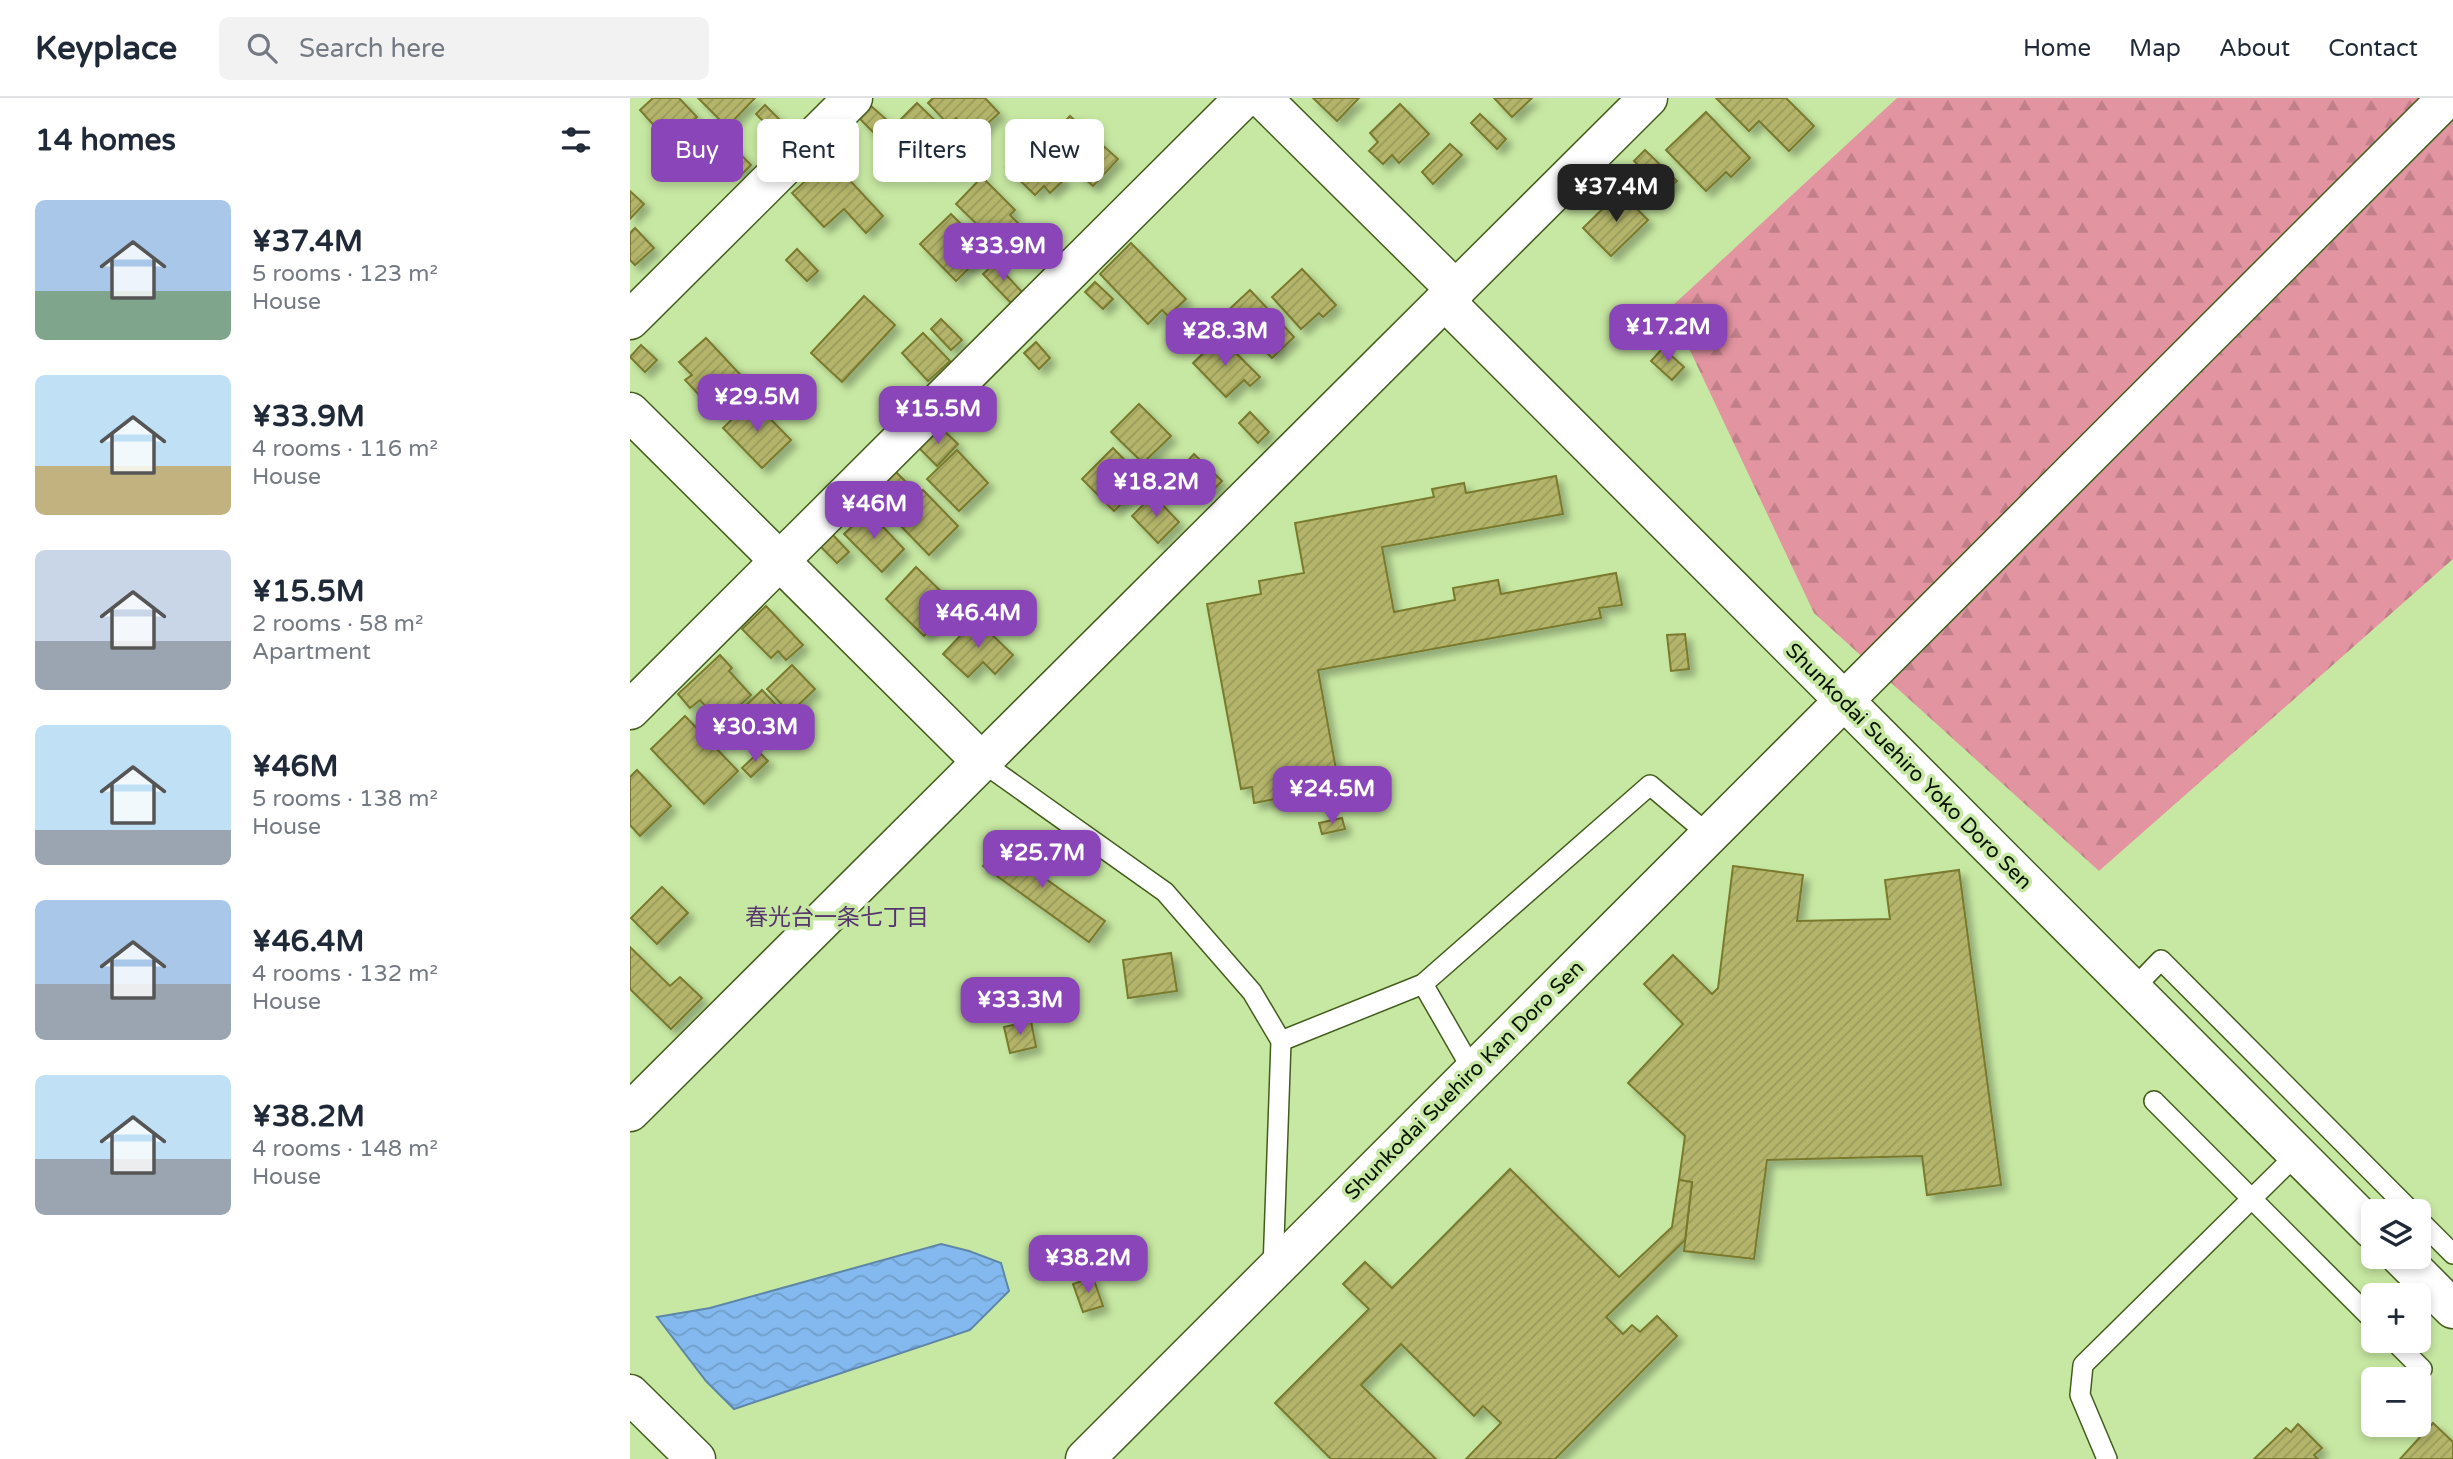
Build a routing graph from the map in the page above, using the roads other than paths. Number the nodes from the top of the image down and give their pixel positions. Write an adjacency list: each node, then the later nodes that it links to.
1 (853, 98): 7 (street)
2 (1244, 98): 9 (street)
3 (1262, 98): 6 (street, Shunkodai Suehiro Yoko Doro Sen)
4 (1648, 98): 6 (street)
5 (2447, 98): 10 (street, Shunkodai Suehiro Kan Doro Sen)
6 (1451, 296): 10 (street, Shunkodai Suehiro Yoko Doro Sen); 12 (street)
7 (630, 320)
8 (630, 412): 9 (street)
9 (778, 561): 11 (street); 12 (street)
10 (1844, 701): 13 (street, Shunkodai Suehiro Kan Doro Sen); 15 (street, Shunkodai Suehiro Yoko Doro Sen)
11 (630, 710)
12 (982, 762): 16 (lane); 19 (street)
13 (1709, 835): 14 (lane); 17 (street, Shunkodai Suehiro Kan Doro Sen)
14 (1423, 984): 16 (lane); 17 (lane)
15 (2133, 989): 20 (street, Shunkodai Suehiro Yoko Doro Sen); 22 (lane)
16 (1281, 1041): 27 (lane)
17 (1473, 1071): 27 (street, Shunkodai Suehiro Kan Doro Sen)
18 (2154, 1101): 21 (lane)
19 (630, 1112)
20 (2297, 1154): 21 (lane); 23 (street, Shunkodai Suehiro Yoko Doro Sen)
21 (2251, 1198): 28 (lane); 35 (lane)
22 (2399, 1199)
23 (2361, 1218)
24 (2431, 1232): 25 (lane)
25 (2453, 1254)
26 (2413, 1269): 29 (street)
27 (1273, 1270): 34 (street, Shunkodai Suehiro Kan Doro Sen)
28 (2361, 1308)
29 (2453, 1309)
30 (2406, 1353): 31 (lane)
31 (2420, 1367)
32 (630, 1394): 33 (street)
33 (694, 1458)
34 (1085, 1459)
35 (2107, 1459)

